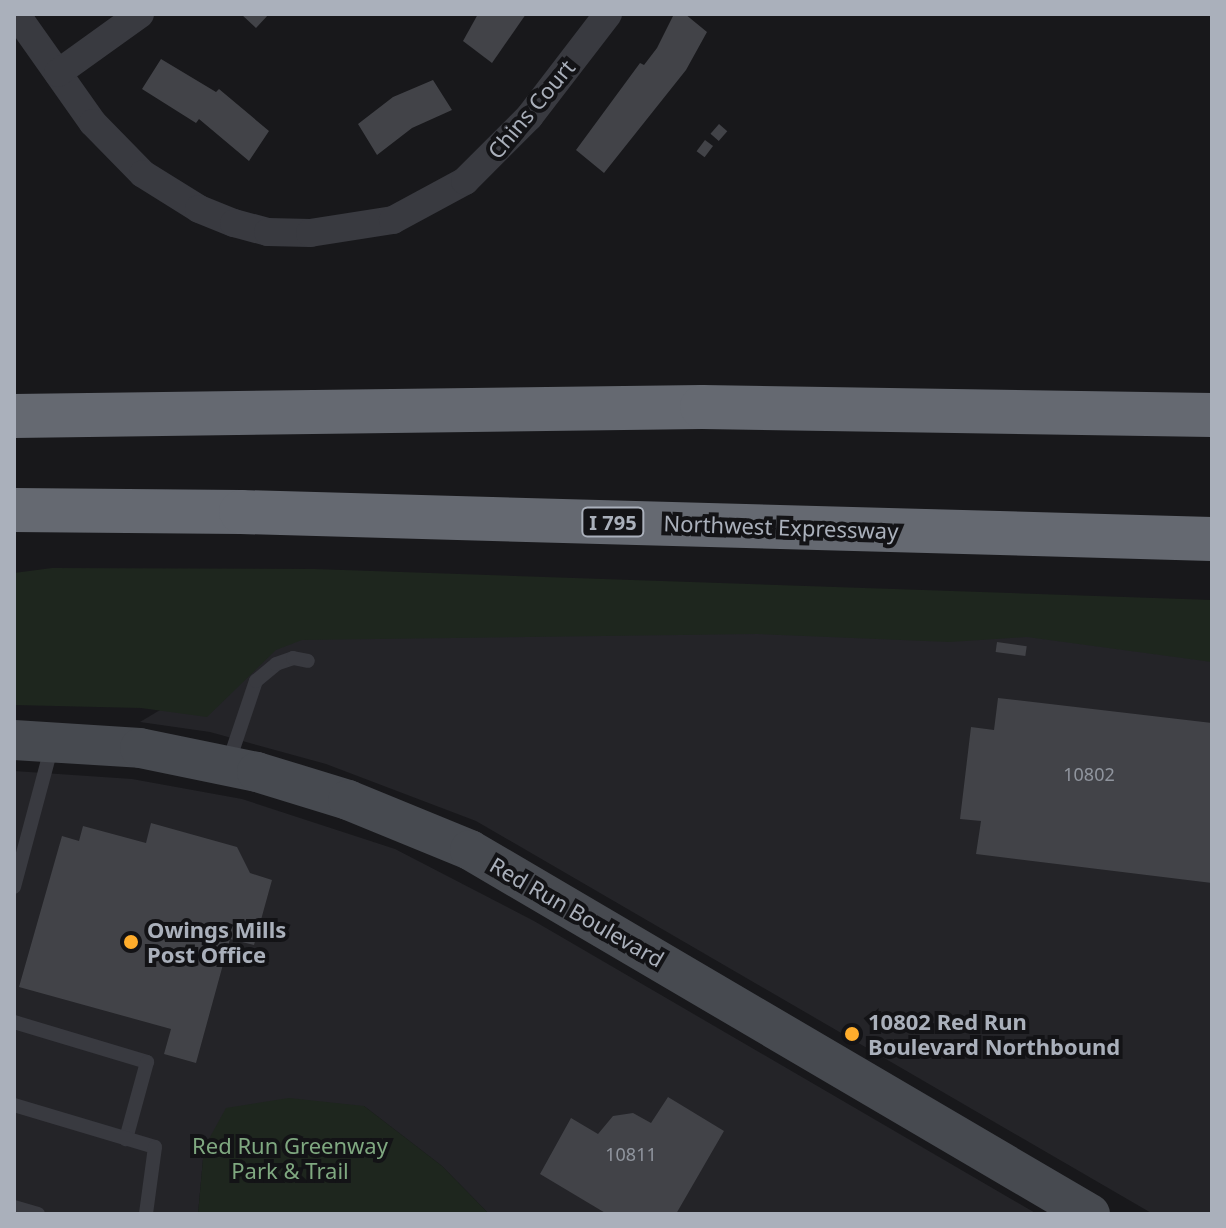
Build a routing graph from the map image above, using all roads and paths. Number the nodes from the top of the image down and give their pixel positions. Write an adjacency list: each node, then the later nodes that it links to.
1 (16, 14): 4 (street, Chins Court)
2 (140, 14): 4 (street)
3 (608, 14): 4 (street, Chins Court)
4 (58, 73)
5 (1212, 415): 6 (highway)
6 (14, 416)
7 (14, 510): 8 (highway, Northwest Expressway / I 795)
8 (1212, 539)
9 (308, 661): 12 (lane)
10 (14, 740): 11 (main road, Red Run Boulevard)
11 (53, 741): 12 (main road, Red Run Boulevard); 13 (lane)
12 (227, 766): 21 (main road, Red Run Boulevard)
13 (18, 861): 14 (lane)
14 (14, 887)
15 (14, 1022): 17 (lane)
16 (14, 1105): 17 (lane)
17 (126, 1139): 20 (lane)
18 (14, 1207): 19 (lane)
19 (38, 1214)
20 (146, 1214)
21 (1090, 1214)

